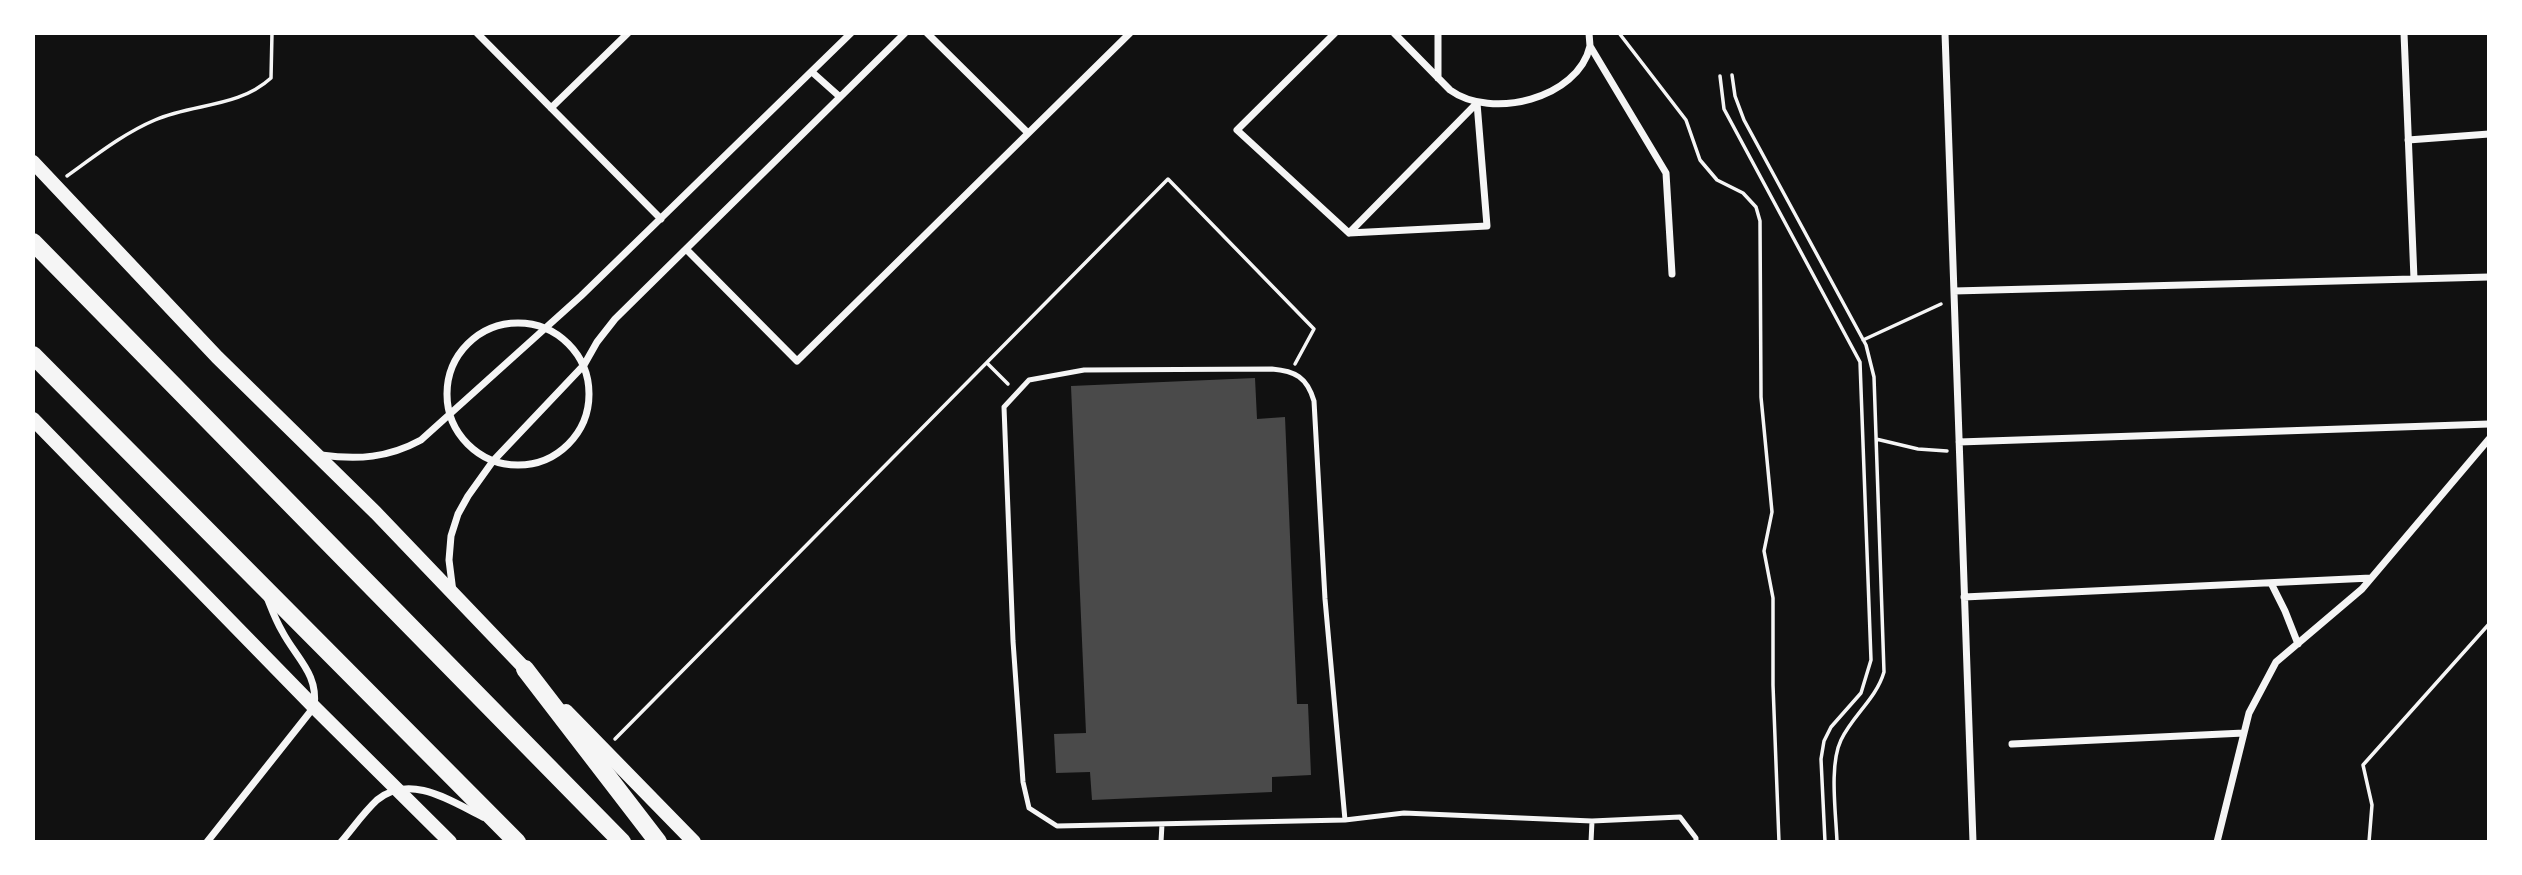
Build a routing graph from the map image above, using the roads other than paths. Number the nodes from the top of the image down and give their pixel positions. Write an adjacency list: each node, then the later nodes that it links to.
1 (477, 33): 18 (street)
2 (628, 33): 18 (street)
3 (851, 33): 14 (street)
4 (905, 33): 16 (street)
5 (927, 33): 19 (street)
6 (1130, 33): 19 (street)
7 (1335, 33): 24 (street)
8 (1394, 33): 15 (street)
9 (1438, 33): 15 (street)
10 (1589, 33): 13 (street)
11 (1945, 33): 30 (street)
12 (2404, 33): 21 (street)
13 (1590, 46): 17 (street); 27 (street)
14 (812, 72): 16 (street); 23 (street)
15 (1438, 78): 17 (street)
16 (840, 97): 26 (street)
17 (1477, 103): 24 (street); 24 (street)
18 (551, 108): 23 (street)
19 (1028, 133): 26 (street)
20 (2489, 134): 21 (street)
21 (2408, 139): 29 (street)
22 (33, 162): 39 (main road)
23 (661, 219): 31 (street)
24 (1349, 233)
25 (33, 242): 60 (highway)
26 (686, 249): 33 (street)
27 (1672, 274)
28 (2489, 277): 29 (street)
29 (2414, 279): 30 (street)
30 (1954, 291): 38 (street)
31 (545, 328): 33 (street); 34 (street); 34 (street)
32 (35, 359): 43 (highway)
33 (584, 365): 40 (street); 40 (street)
34 (449, 416): 39 (street); 40 (street)
35 (33, 419): 48 (main road)
36 (2489, 425): 38 (street)
37 (2489, 439): 41 (street)
38 (1959, 442): 45 (street)
39 (316, 454): 44 (main road)
40 (493, 461): 44 (street)
41 (2371, 578): 42 (street); 46 (street)
42 (2271, 583): 45 (street); 46 (street)
43 (262, 586): 48 (street); 55 (highway)
44 (454, 594): 47 (main road)
45 (1964, 597): 66 (street)
46 (2298, 644): 49 (street)
47 (525, 669): 61 (highway); 62 (main road)
48 (314, 707): 51 (main road); 56 (street)
49 (2244, 733): 50 (street); 67 (street)
50 (2012, 744)
51 (397, 788): 55 (street); 57 (street); 58 (main road)
52 (1345, 820): 53 (lane); 54 (lane); 54 (lane)
53 (1592, 821): 64 (lane); 65 (lane)
54 (1161, 824): 63 (lane)
55 (500, 825): 59 (highway)
56 (207, 842)
57 (341, 842)
58 (450, 842)
59 (517, 842)
60 (622, 842)
61 (658, 842)
62 (694, 842)
63 (1161, 842)
64 (1591, 842)
65 (1696, 842)
66 (1973, 842)
67 (2217, 842)

